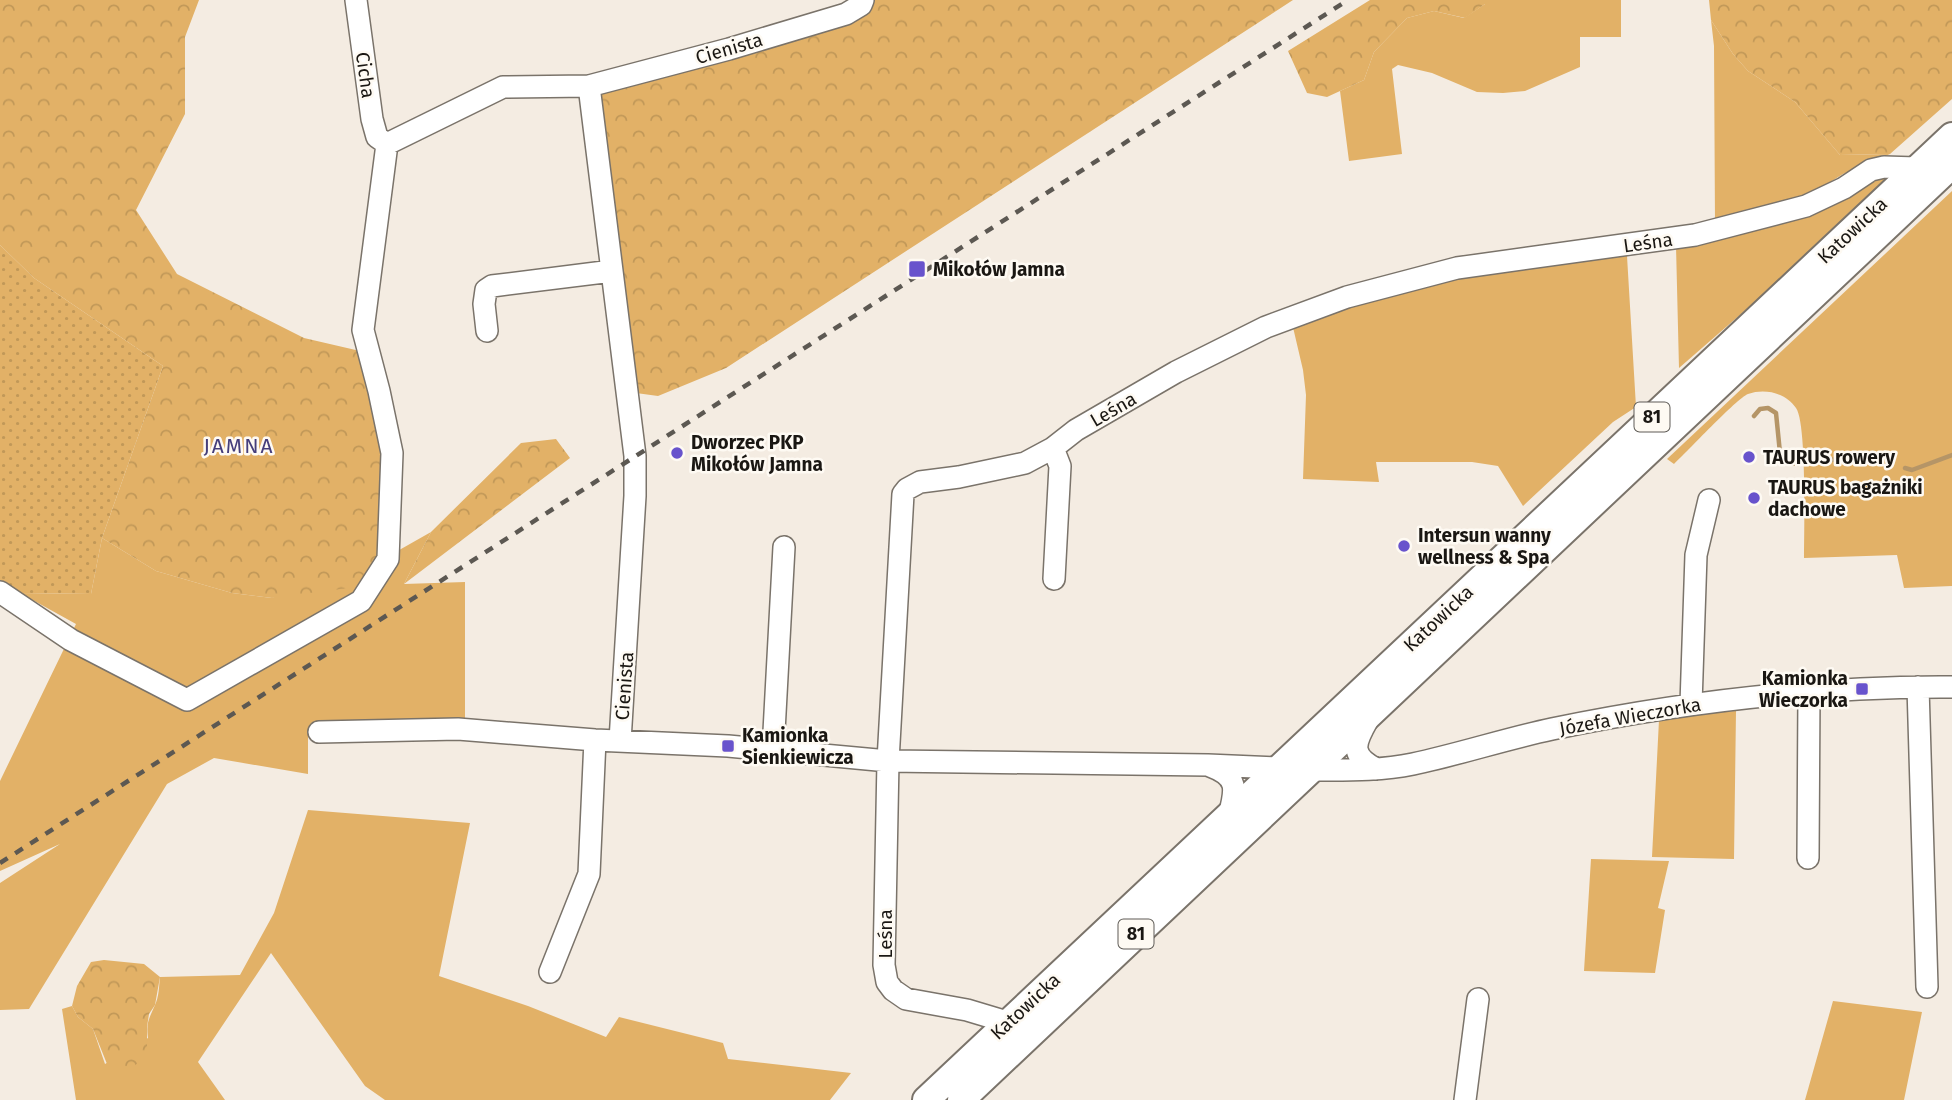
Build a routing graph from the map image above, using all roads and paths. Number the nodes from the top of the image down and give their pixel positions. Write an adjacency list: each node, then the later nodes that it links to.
1 (356, 0): 5 (street, Cicha)
2 (863, 0): 3 (street, Cienista)
3 (589, 86): 5 (street, Cienista); 8 (street, Cienista)
4 (1952, 136): 7 (main road, Katowicka / 81)
5 (387, 144): 14 (street)
6 (1952, 165): 19 (main road, Katowicka / 81)
7 (1917, 168): 10 (street, Leśna); 26 (main road, Katowicka / 81)
8 (612, 271): 9 (street); 22 (street, Cienista)
9 (487, 331)
10 (1053, 447): 13 (street); 24 (street, Leśna)
11 (1709, 500): 18 (street)
12 (784, 548): 23 (street)
13 (1054, 579)
14 (0, 592)
15 (1918, 687): 16 (street, Józefa Wieczorka); 17 (street, Józefa Wieczorka); 32 (street)
16 (1952, 687)
17 (1809, 693): 18 (street, Józefa Wieczorka); 30 (street)
18 (1690, 704): 27 (street, Józefa Wieczorka)
19 (1370, 715): 27 (street); 28 (main road, Katowicka / 81)
20 (319, 732): 21 (street)
21 (595, 740): 22 (street); 31 (street)
22 (620, 741): 23 (street, Cienista)
23 (773, 750): 24 (street, Cienista)
24 (888, 761): 25 (street, Cienista); 34 (street, Leśna)
25 (1208, 765): 26 (street, Cienista); 29 (street)
26 (1278, 768): 29 (main road, Katowicka / 81)
27 (1376, 769): 28 (street, Józefa Wieczorka)
28 (1313, 771): 36 (main road, Katowicka / 81)
29 (1229, 816): 34 (main road, Katowicka / 81)
30 (1808, 858)
31 (550, 972)
32 (1927, 987)
33 (1478, 999): 37 (street)
34 (1007, 1022): 35 (main road, Katowicka / 81)
35 (926, 1100)
36 (961, 1100)
37 (1465, 1100)

